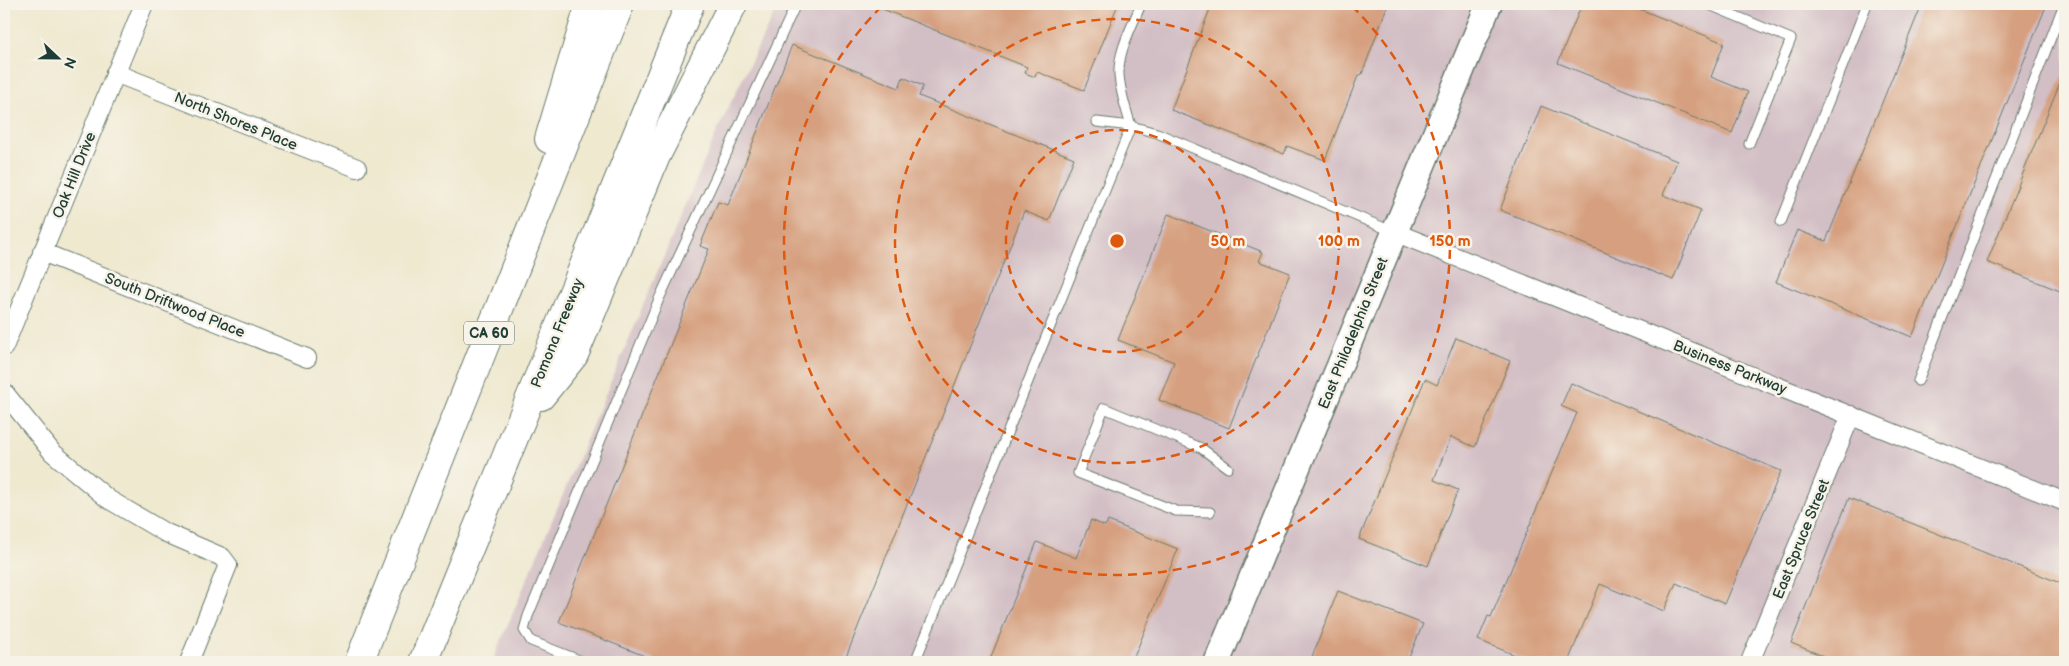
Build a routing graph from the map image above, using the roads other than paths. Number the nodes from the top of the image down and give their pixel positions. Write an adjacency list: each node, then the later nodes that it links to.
1 (144, 4): 12 (street, Oak Hill Drive)
2 (590, 4): 20 (highway)
3 (620, 4): 20 (highway, CA 60)
4 (690, 4): 26 (highway, Pomona Freeway)
5 (733, 4): 26 (highway)
6 (796, 4): 33 (lane)
7 (1141, 4): 14 (lane)
8 (1489, 4): 18 (street, East Philadelphia Street)
9 (1707, 4): 15 (lane)
10 (1866, 4): 17 (lane)
11 (2064, 4): 23 (lane)
12 (115, 73): 16 (street, North Shores Place); 19 (street, Oak Hill Drive)
13 (1097, 122): 14 (lane)
14 (1131, 126): 18 (lane); 34 (lane)
15 (1749, 144)
16 (357, 168)
17 (1781, 222)
18 (1394, 232): 25 (street, Business Parkway); 35 (street, East Philadelphia Street)
19 (42, 252): 21 (street, Oak Hill Drive); 22 (street, South Driftwood Place)
20 (494, 321): 31 (highway, CA 60)
21 (4, 347)
22 (307, 358)
23 (1918, 381)
24 (4, 392): 30 (street)
25 (1851, 415): 28 (street, Business Parkway); 36 (street, East Spruce Street)
26 (523, 418): 32 (highway, Pomona Freeway)
27 (1228, 468): 29 (lane)
28 (2065, 502)
29 (1210, 512)
30 (189, 662)
31 (359, 662)
32 (423, 662)
33 (584, 662)
34 (915, 662)
35 (1217, 662)
36 (1750, 662)

